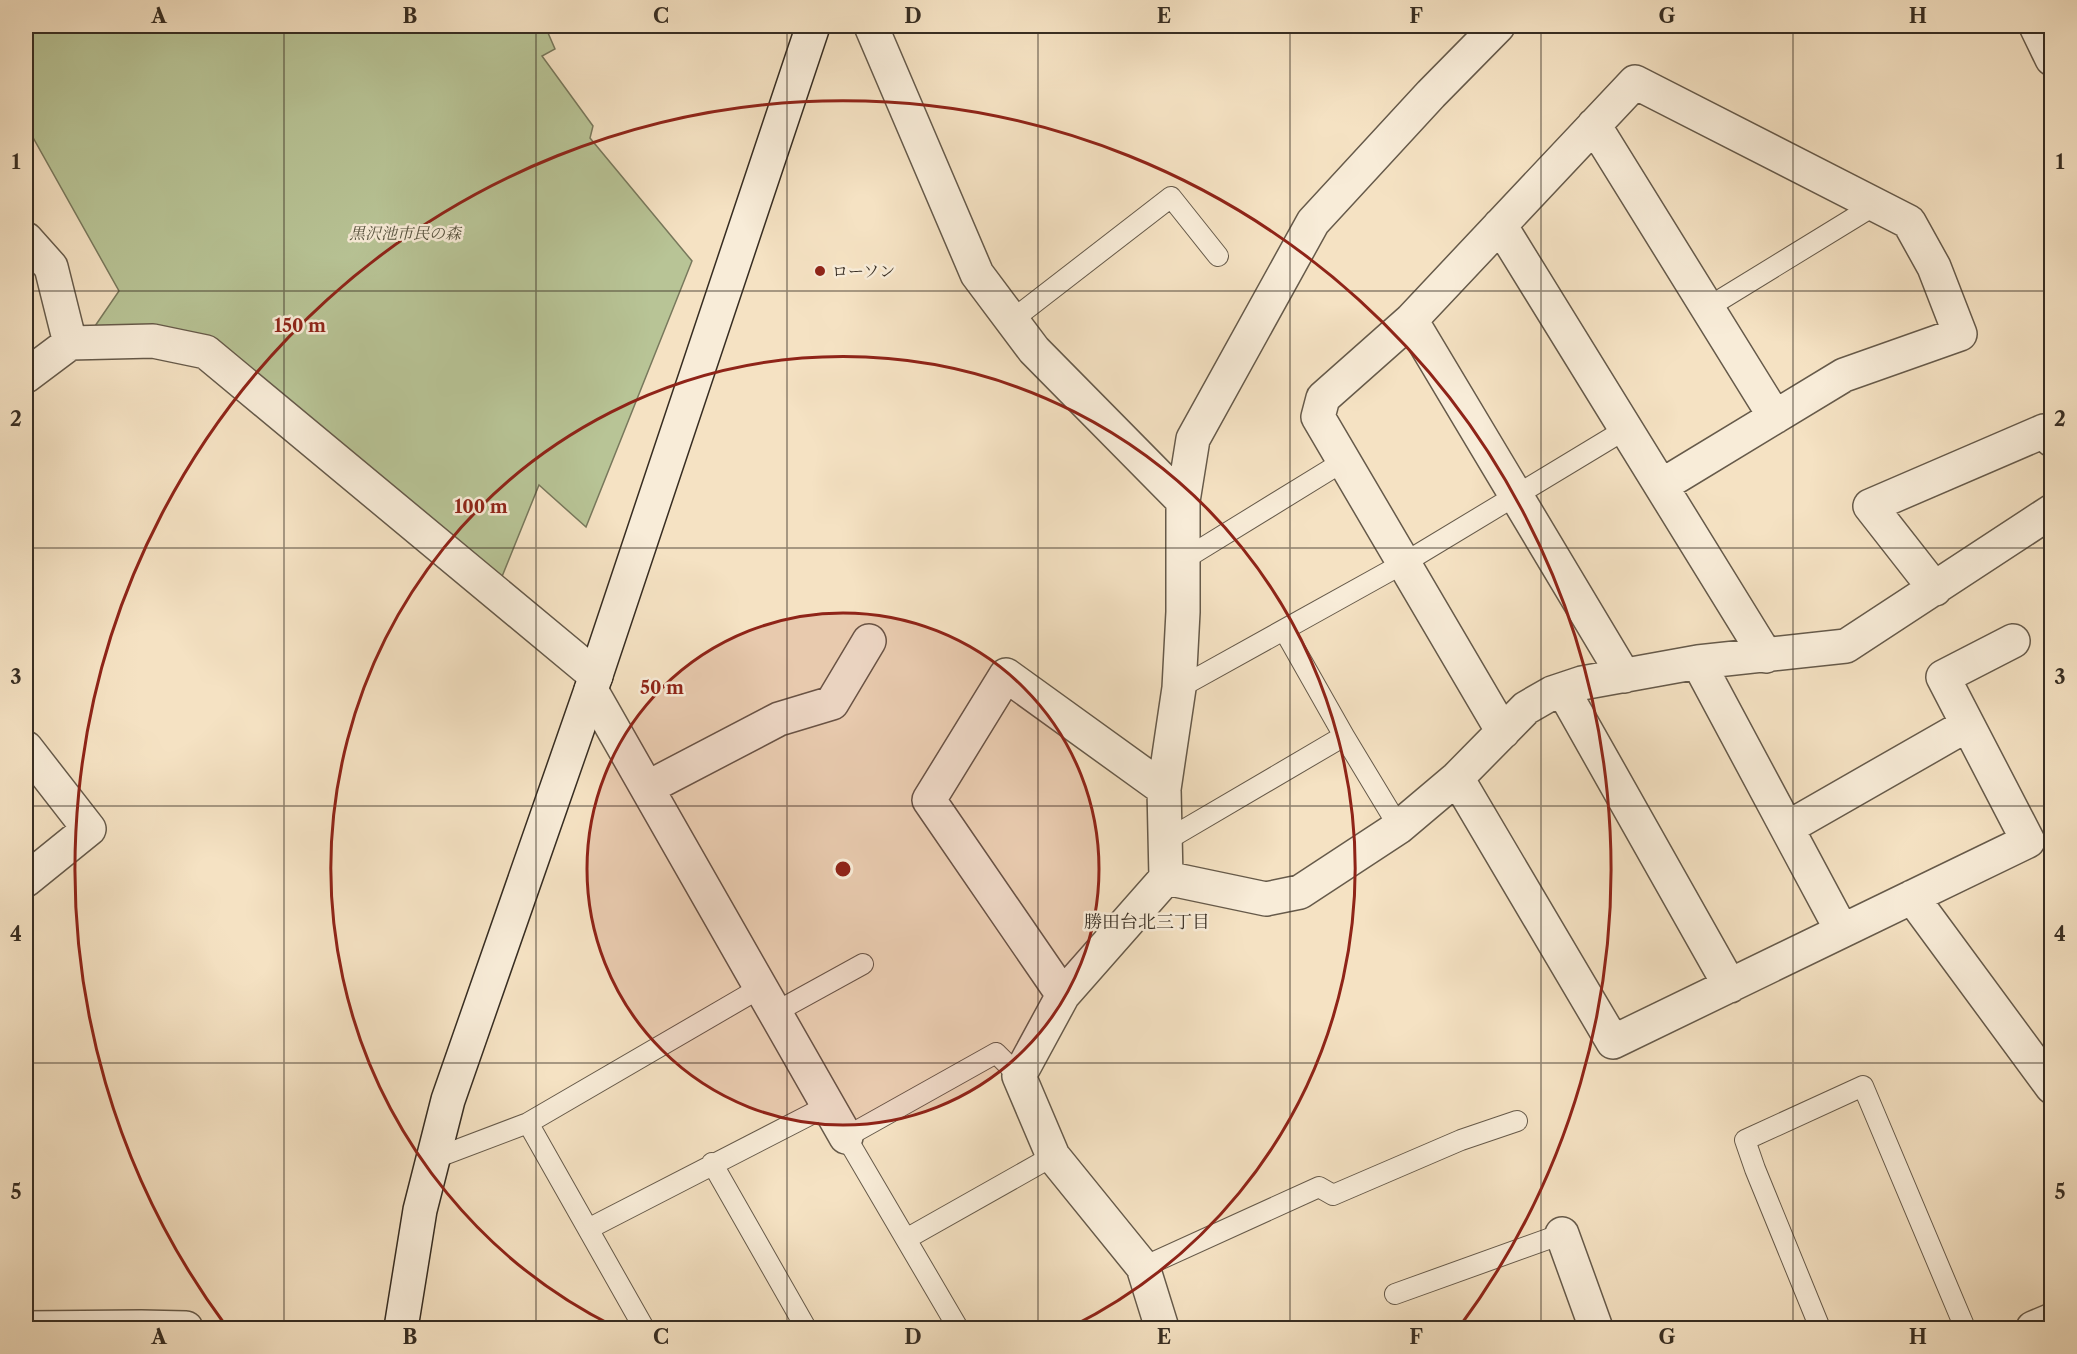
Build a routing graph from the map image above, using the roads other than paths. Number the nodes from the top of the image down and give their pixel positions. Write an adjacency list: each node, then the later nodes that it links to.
1 (813, 26): 33 (street)
2 (871, 26): 12 (street)
3 (1498, 26): 22 (street)
4 (2036, 26): 5 (street)
5 (2052, 59)
6 (1594, 125): 7 (street); 8 (street); 11 (street)
7 (1875, 205): 11 (lane); 16 (street)
8 (1500, 225): 13 (street); 17 (street)
9 (26, 239): 14 (street)
10 (1218, 256): 12 (lane)
11 (1707, 308): 16 (street)
12 (1012, 320): 22 (street)
13 (1411, 320): 19 (street); 21 (street)
14 (70, 343): 15 (street); 33 (street)
15 (26, 376)
16 (1775, 417): 20 (street)
17 (1626, 429): 20 (street); 21 (lane)
18 (2052, 441): 26 (street)
19 (1344, 461): 24 (lane); 25 (street)
20 (1661, 486): 30 (street)
21 (1516, 497): 25 (lane); 32 (street)
22 (1183, 501): 24 (street)
23 (2052, 511): 26 (street)
24 (1183, 560): 34 (street)
25 (1404, 562): 27 (lane); 37 (street)
26 (1935, 589): 30 (street)
27 (1284, 630): 34 (lane); 38 (lane)
28 (869, 641): 41 (street)
29 (2013, 641): 36 (street)
30 (1766, 656): 31 (street)
31 (1698, 662): 32 (street); 44 (street)
32 (1624, 676): 35 (street)
33 (593, 683): 41 (street); 61 (street)
34 (1179, 688): 42 (street)
35 (1563, 690): 37 (street); 51 (street)
36 (1967, 725): 44 (street); 48 (street)
37 (1503, 732): 40 (street)
38 (1344, 736): 43 (lane); 45 (lane)
39 (26, 748): 47 (street)
40 (1456, 778): 43 (street); 51 (street)
41 (647, 789): 53 (street)
42 (1164, 789): 45 (street); 52 (street)
43 (1399, 827): 46 (street)
44 (1787, 828): 49 (street)
45 (1165, 841): 46 (street)
46 (1166, 878): 52 (street)
47 (26, 880)
48 (1912, 897): 49 (street); 55 (street)
49 (1842, 931): 51 (street)
50 (863, 964): 53 (lane)
51 (1730, 986)
52 (1063, 995): 54 (street)
53 (767, 1001): 56 (street); 58 (lane)
54 (1019, 1076): 59 (lane); 60 (street)
55 (2052, 1087)
56 (829, 1105): 59 (street); 62 (lane)
57 (1517, 1121): 66 (lane)
58 (528, 1123): 61 (lane); 63 (lane)
59 (846, 1137): 65 (lane)
60 (1053, 1156): 65 (lane); 66 (street)
61 (433, 1159): 72 (street)
62 (712, 1163): 63 (lane); 74 (lane)
63 (588, 1229): 73 (lane)
64 (1562, 1234): 67 (lane); 77 (street)
65 (906, 1239): 75 (lane)
66 (1143, 1267): 76 (street)
67 (1395, 1294)
68 (2052, 1320): 80 (street)
69 (26, 1328): 70 (street)
70 (141, 1328): 71 (street)
71 (186, 1329)
72 (401, 1329)
73 (644, 1329)
74 (806, 1329)
75 (958, 1329)
76 (1162, 1329)
77 (1596, 1329)
78 (1820, 1329): 79 (lane)
79 (1965, 1329)
80 (2033, 1329)

